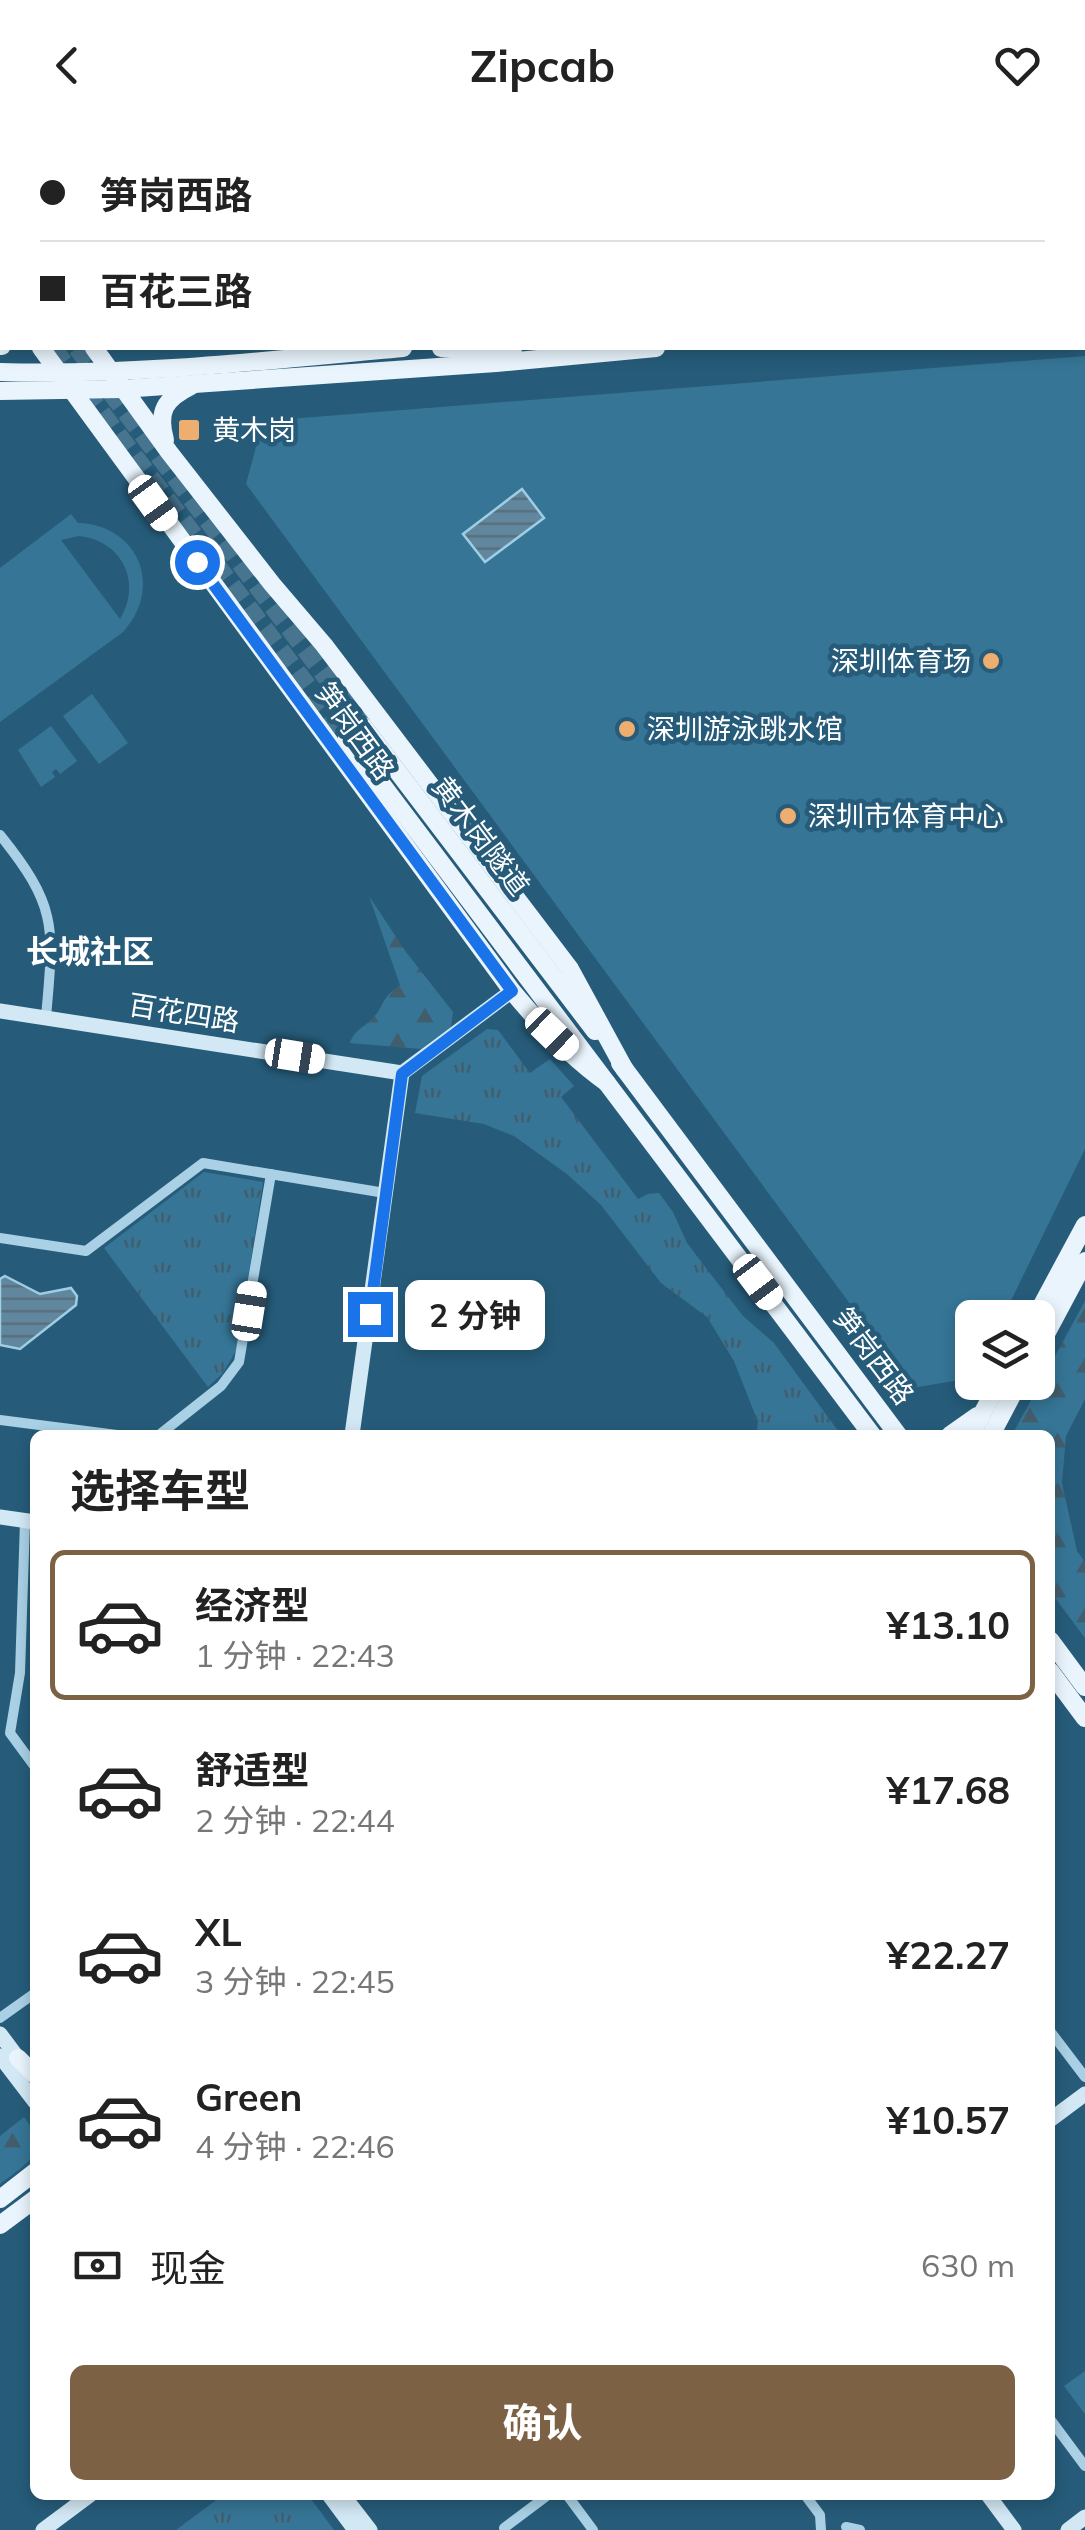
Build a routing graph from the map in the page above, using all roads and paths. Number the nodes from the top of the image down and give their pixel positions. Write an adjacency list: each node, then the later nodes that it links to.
1 (43, 350): 8 (main road, 笋岗西路)
2 (95, 350): 10 (main road, 笋岗西路)
3 (380, 350): 8 (main road, bridge)
4 (468, 350): 6 (main road)
5 (629, 350): 6 (main road)
6 (548, 356): 9 (main road)
7 (0, 372): 8 (main road, bridge)
8 (69, 383): 10 (main road); 11 (main road); 17 (main road, 笋岗西路)
9 (196, 384): 10 (main road); 12 (main road)
10 (122, 389): 12 (main road, 笋岗西路)
11 (0, 392)
12 (169, 452): 21 (main road, 笋岗西路)
13 (363, 726): 16 (main road, 黄木岗隧道)
14 (347, 738): 18 (main road, 黄木岗隧道)
15 (0, 835): 20 (street)
16 (554, 980): 21 (main road, 笋岗西路)
17 (512, 991): 22 (street); 23 (main road, 笋岗西路)
18 (538, 992): 23 (main road, 笋岗西路)
19 (0, 1010): 20 (street, 百花四路)
20 (46, 1016): 22 (street, 百花四路)
21 (625, 1070): 31 (main road, 笋岗西路)
22 (402, 1074): 25 (street)
23 (606, 1082): 32 (main road, 笋岗西路)
24 (271, 1174): 25 (street); 27 (street); 39 (street)
25 (385, 1193): 40 (street)
26 (1085, 1225): 29 (main road)
27 (0, 1238)
28 (1085, 1261): 30 (main road)
29 (1045, 1300)
30 (1055, 1317)
31 (817, 1326): 32 (main road); 36 (main road, 笋岗西路)
32 (800, 1340): 41 (main road, 笋岗西路)
33 (990, 1400): 35 (main road)
34 (1009, 1400): 46 (main road)
35 (985, 1409): 44 (main road); 45 (main road)
36 (885, 1415): 42 (main road, 笋岗西路); 43 (main road)
37 (0, 1420): 38 (street)
38 (79, 1430)
39 (165, 1430)
40 (353, 1430)
41 (868, 1430)
42 (895, 1430)
43 (910, 1430)
44 (957, 1430)
45 (974, 1430)
46 (994, 1430)
47 (0, 1517): 48 (street)
48 (30, 1521): 53 (street)
49 (1055, 1647): 51 (main road)
50 (1055, 1678): 52 (main road)
51 (1085, 1687)
52 (1085, 1718)
53 (30, 1760)
54 (30, 1996): 55 (street)
55 (0, 2018)
56 (0, 2034): 58 (street)
57 (1055, 2038): 60 (street)
58 (9, 2057): 59 (main road); 61 (street)
59 (30, 2074)
60 (1085, 2077)
61 (30, 2093)
62 (1081, 2097): 63 (street)
63 (1055, 2116)
64 (30, 2175): 65 (main road)
65 (0, 2199)
66 (30, 2203): 67 (main road)
67 (0, 2226)
68 (1055, 2425): 69 (street)
69 (1085, 2466)
70 (83, 2500): 80 (street)
71 (333, 2500): 81 (street)
72 (347, 2500): 82 (street)
73 (541, 2500): 79 (street)
74 (571, 2500): 83 (street)
75 (810, 2500): 84 (street)
76 (992, 2500): 86 (street)
77 (1085, 2518): 87 (street)
78 (846, 2527): 85 (street)
79 (504, 2528)
80 (43, 2530)
81 (355, 2530)
82 (370, 2530)
83 (593, 2530)
84 (821, 2530)
85 (860, 2530)
86 (1014, 2530)
87 (1068, 2530)

